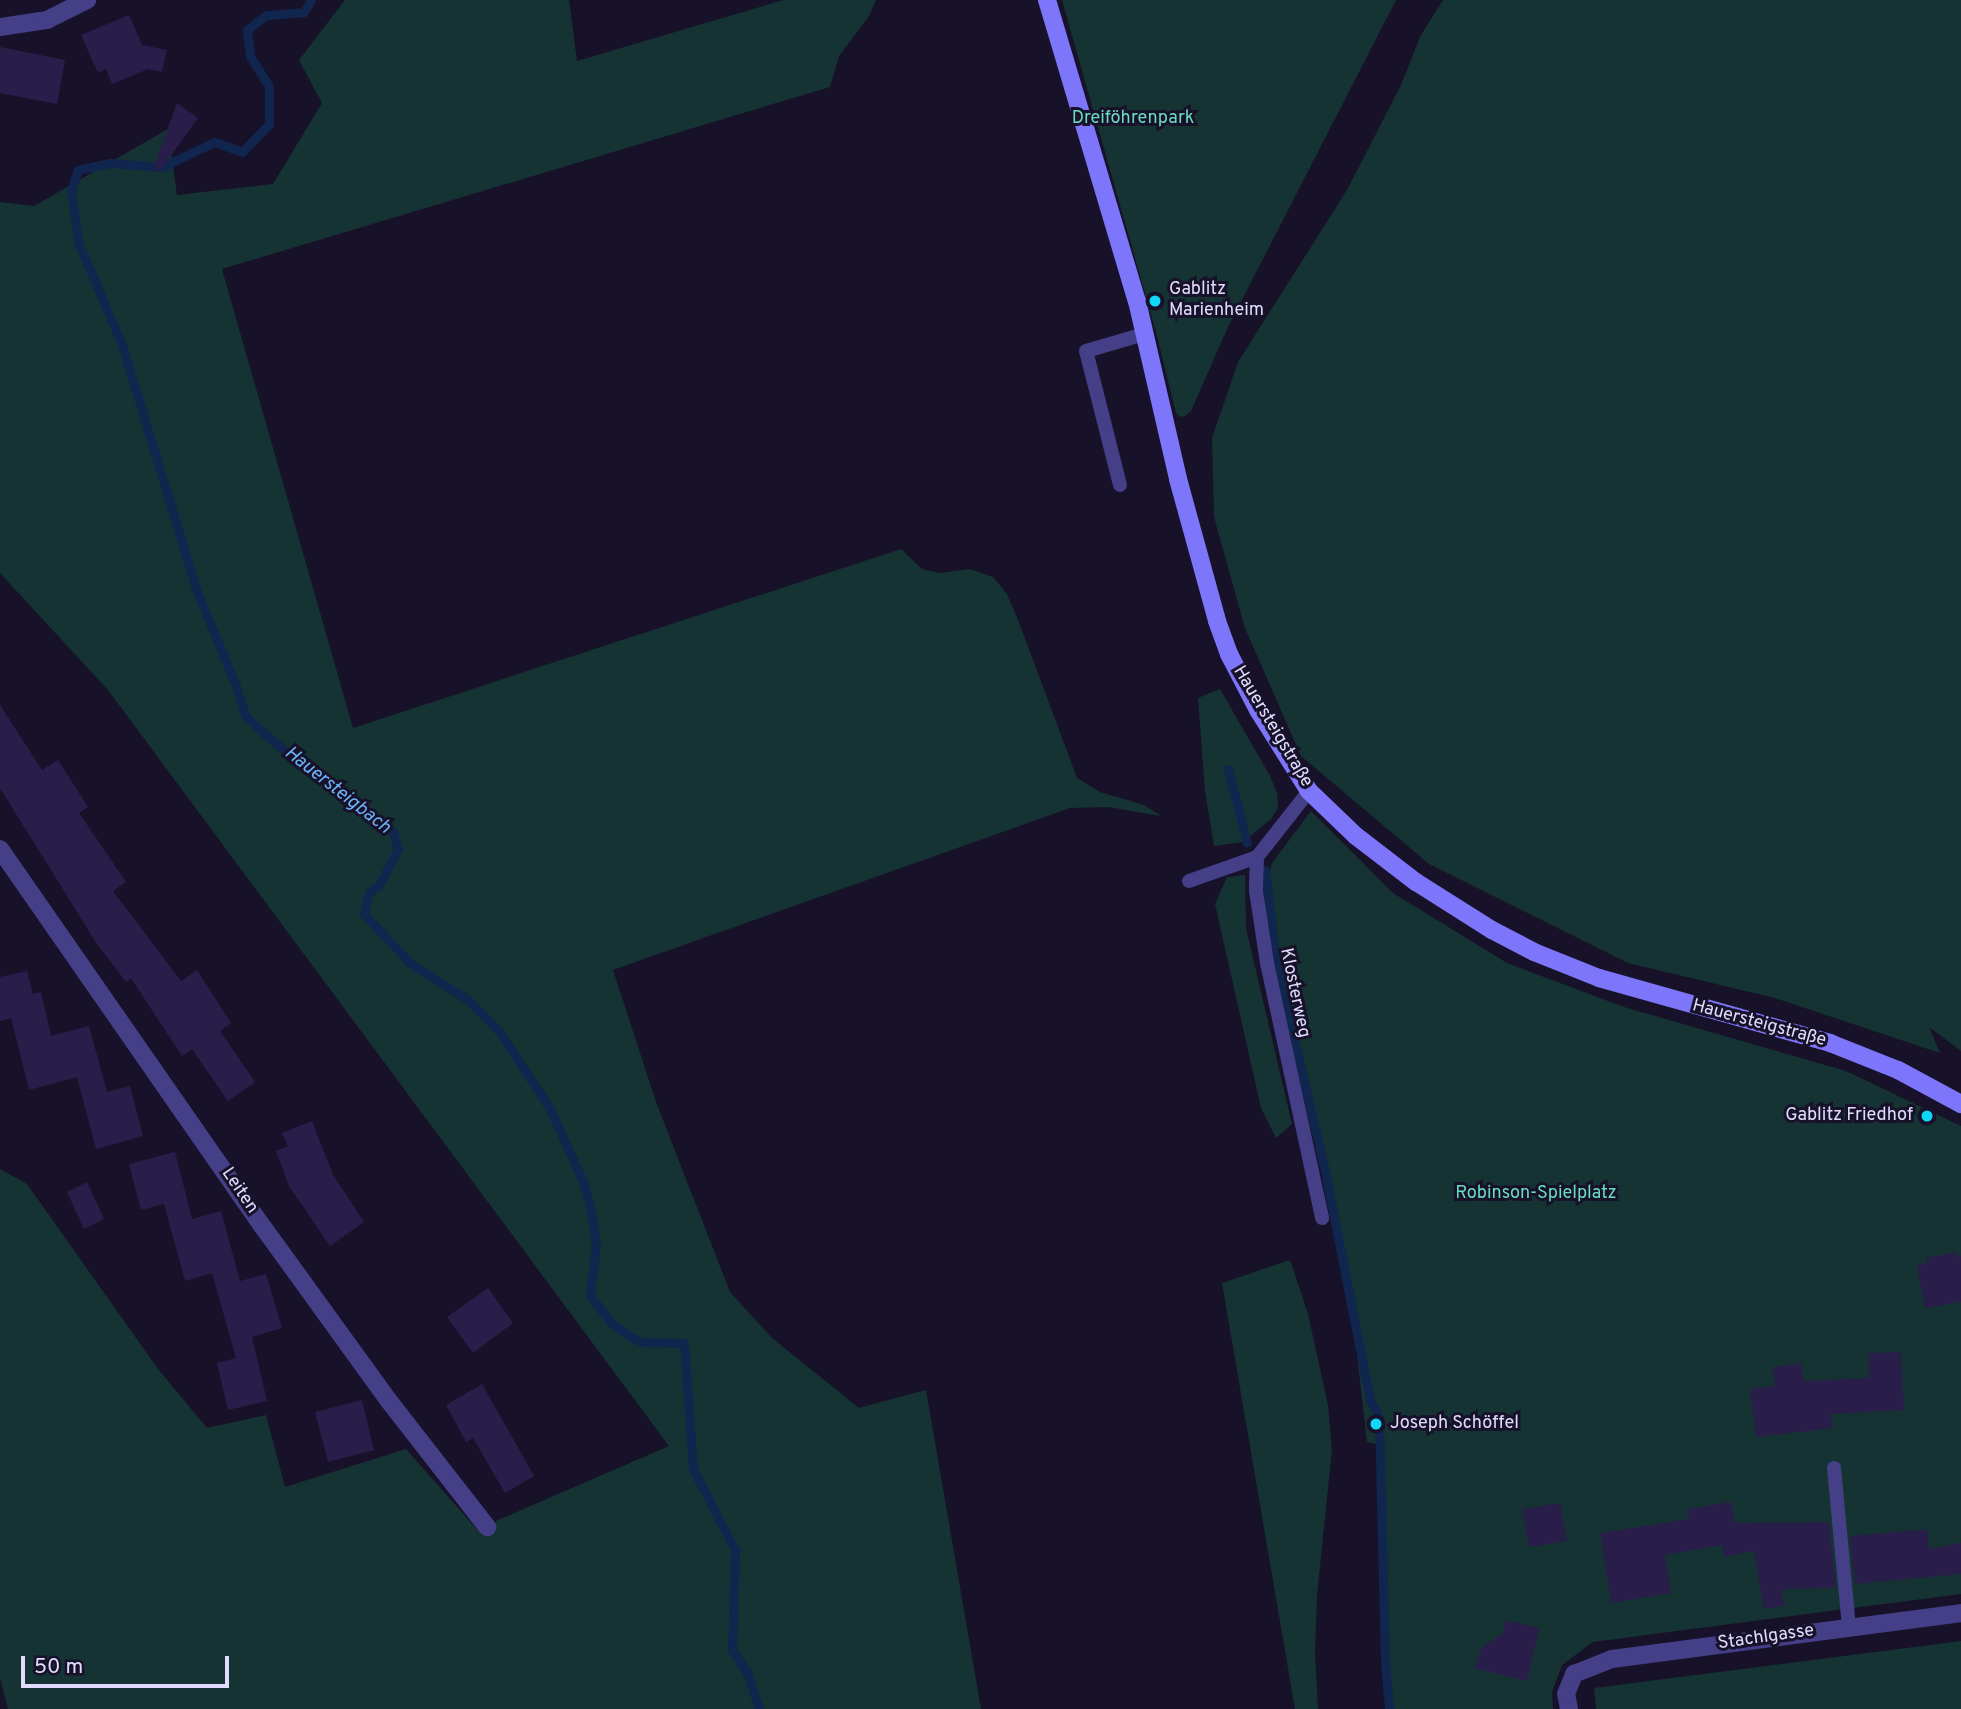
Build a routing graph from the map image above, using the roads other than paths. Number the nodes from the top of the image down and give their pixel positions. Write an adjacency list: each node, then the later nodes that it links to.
1 (87, 0): 3 (street)
2 (1047, 0): 4 (street, Hauersteigstraße)
3 (0, 27)
4 (1144, 334): 5 (lane); 6 (street, Hauersteigstraße)
5 (1120, 485)
6 (1309, 791): 8 (lane); 10 (street, Hauersteigstraße)
7 (0, 849): 13 (street, Leiten)
8 (1257, 857): 9 (lane); 11 (lane, Klosterweg)
9 (1189, 881)
10 (1961, 1104)
11 (1322, 1218)
12 (1834, 1468): 15 (lane)
13 (487, 1527)
14 (1961, 1613): 15 (street, Stachlgasse)
15 (1849, 1626): 16 (street, Stachlgasse)
16 (1569, 1709)

